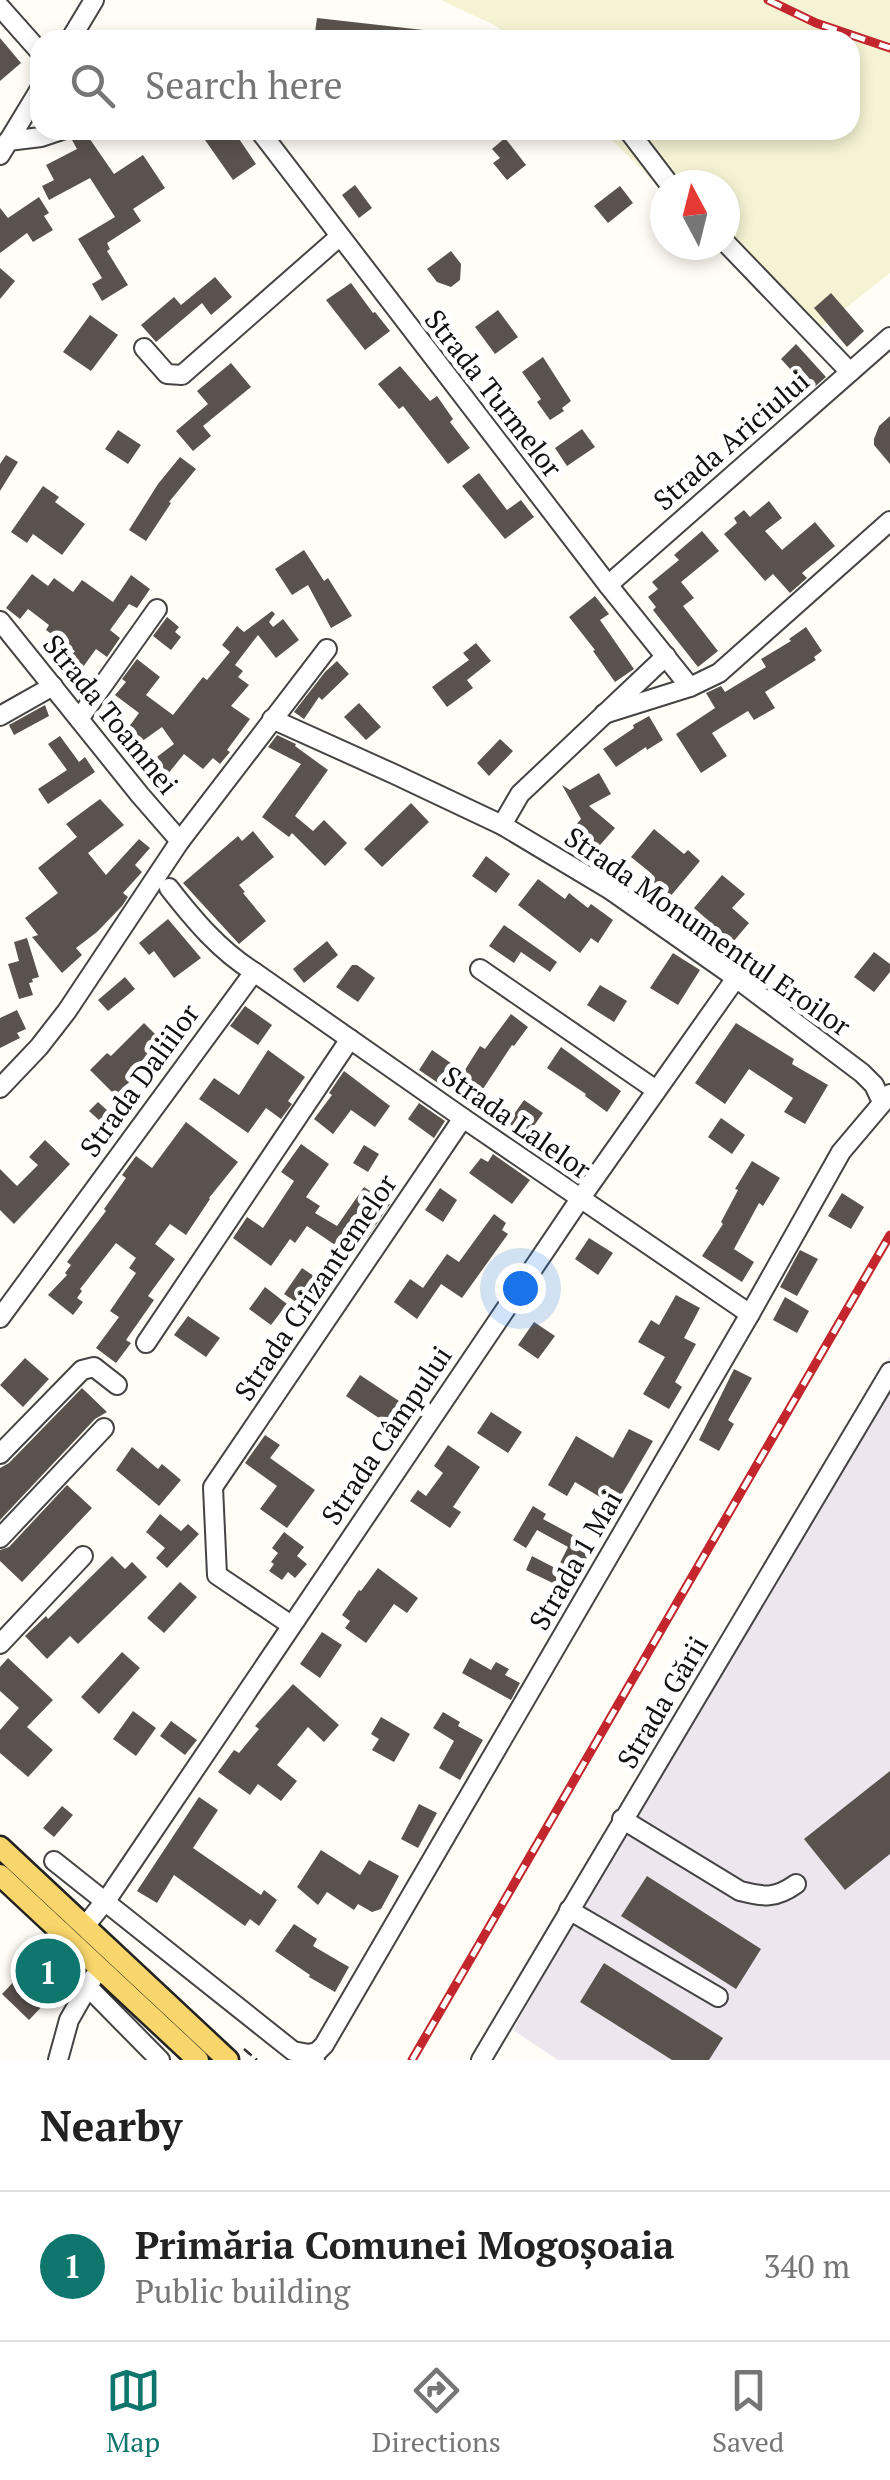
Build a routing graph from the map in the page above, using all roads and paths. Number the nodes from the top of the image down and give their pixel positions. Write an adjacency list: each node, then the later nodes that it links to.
1 (94, 0): 3 (street)
2 (0, 7): 4 (street)
3 (76, 30)
4 (30, 41)
5 (30, 104): 9 (street)
6 (30, 139): 9 (street)
7 (267, 140): 11 (street, Strada Turmelor)
8 (636, 140): 10 (street)
9 (3, 144)
10 (659, 170)
11 (339, 236): 14 (street); 17 (street, Strada Turmelor)
12 (740, 258): 15 (street)
13 (890, 337): 15 (street, Strada Ariciului)
14 (144, 348)
15 (850, 372): 17 (street, Strada Ariciului)
16 (890, 521): 23 (street)
17 (608, 585): 21 (street, Strada Turmelor)
18 (156, 609): 26 (street)
19 (0, 621): 22 (street, Strada Toamnei)
20 (326, 649): 27 (street)
21 (666, 656): 23 (street, Strada Turmelor); 24 (street)
22 (52, 686): 25 (street); 26 (street, Strada Toamnei)
23 (690, 686): 24 (street)
24 (604, 714): 28 (street)
25 (0, 716)
26 (78, 719): 29 (street, Strada Toamnei)
27 (272, 720): 28 (street, Strada Monumentul Eroilor); 29 (street)
28 (502, 825): 33 (street, Strada Monumentul Eroilor)
29 (180, 841): 35 (street)
30 (169, 888): 32 (street)
31 (480, 969): 36 (street)
32 (254, 972): 34 (street, Strada Lalelor); 41 (street, Strada Daliilor)
33 (736, 978): 36 (street, Strada Câmpului); 37 (street, Strada Monumentul Eroilor)
34 (350, 1040): 38 (street, Strada Lalelor); 42 (street)
35 (0, 1088)
36 (656, 1090): 39 (street, Strada Câmpului)
37 (886, 1098): 40 (street, Strada 1 Mai)
38 (463, 1118): 39 (street, Strada Lalelor); 49 (street, Strada Crizantemelor)
39 (580, 1199): 40 (street, Strada Lalelor); 49 (street, Strada Câmpului)
40 (750, 1314): 61 (street, Strada 1 Mai)
41 (0, 1318)
42 (146, 1342)
43 (888, 1378): 51 (street, Strada Gării)
44 (117, 1385): 46 (street)
45 (104, 1428): 47 (street)
46 (0, 1454)
47 (0, 1538)
48 (83, 1556): 50 (street)
49 (291, 1625): 56 (street, Strada Câmpului)
50 (0, 1644)
51 (622, 1820): 55 (street); 57 (street, Strada Gării)
52 (0, 1847): 58 (main road)
53 (54, 1861): 56 (street)
54 (0, 1874): 59 (main road)
55 (796, 1884)
56 (104, 1902): 58 (street, Strada Câmpului); 61 (street)
57 (569, 1910): 60 (street); 66 (street, Strada Gării)
58 (85, 1926): 65 (main road)
59 (94, 1977): 62 (street); 63 (street); 64 (main road)
60 (718, 1997)
61 (312, 2057)
62 (58, 2060)
63 (160, 2060)
64 (198, 2060)
65 (228, 2060)
66 (481, 2060)

